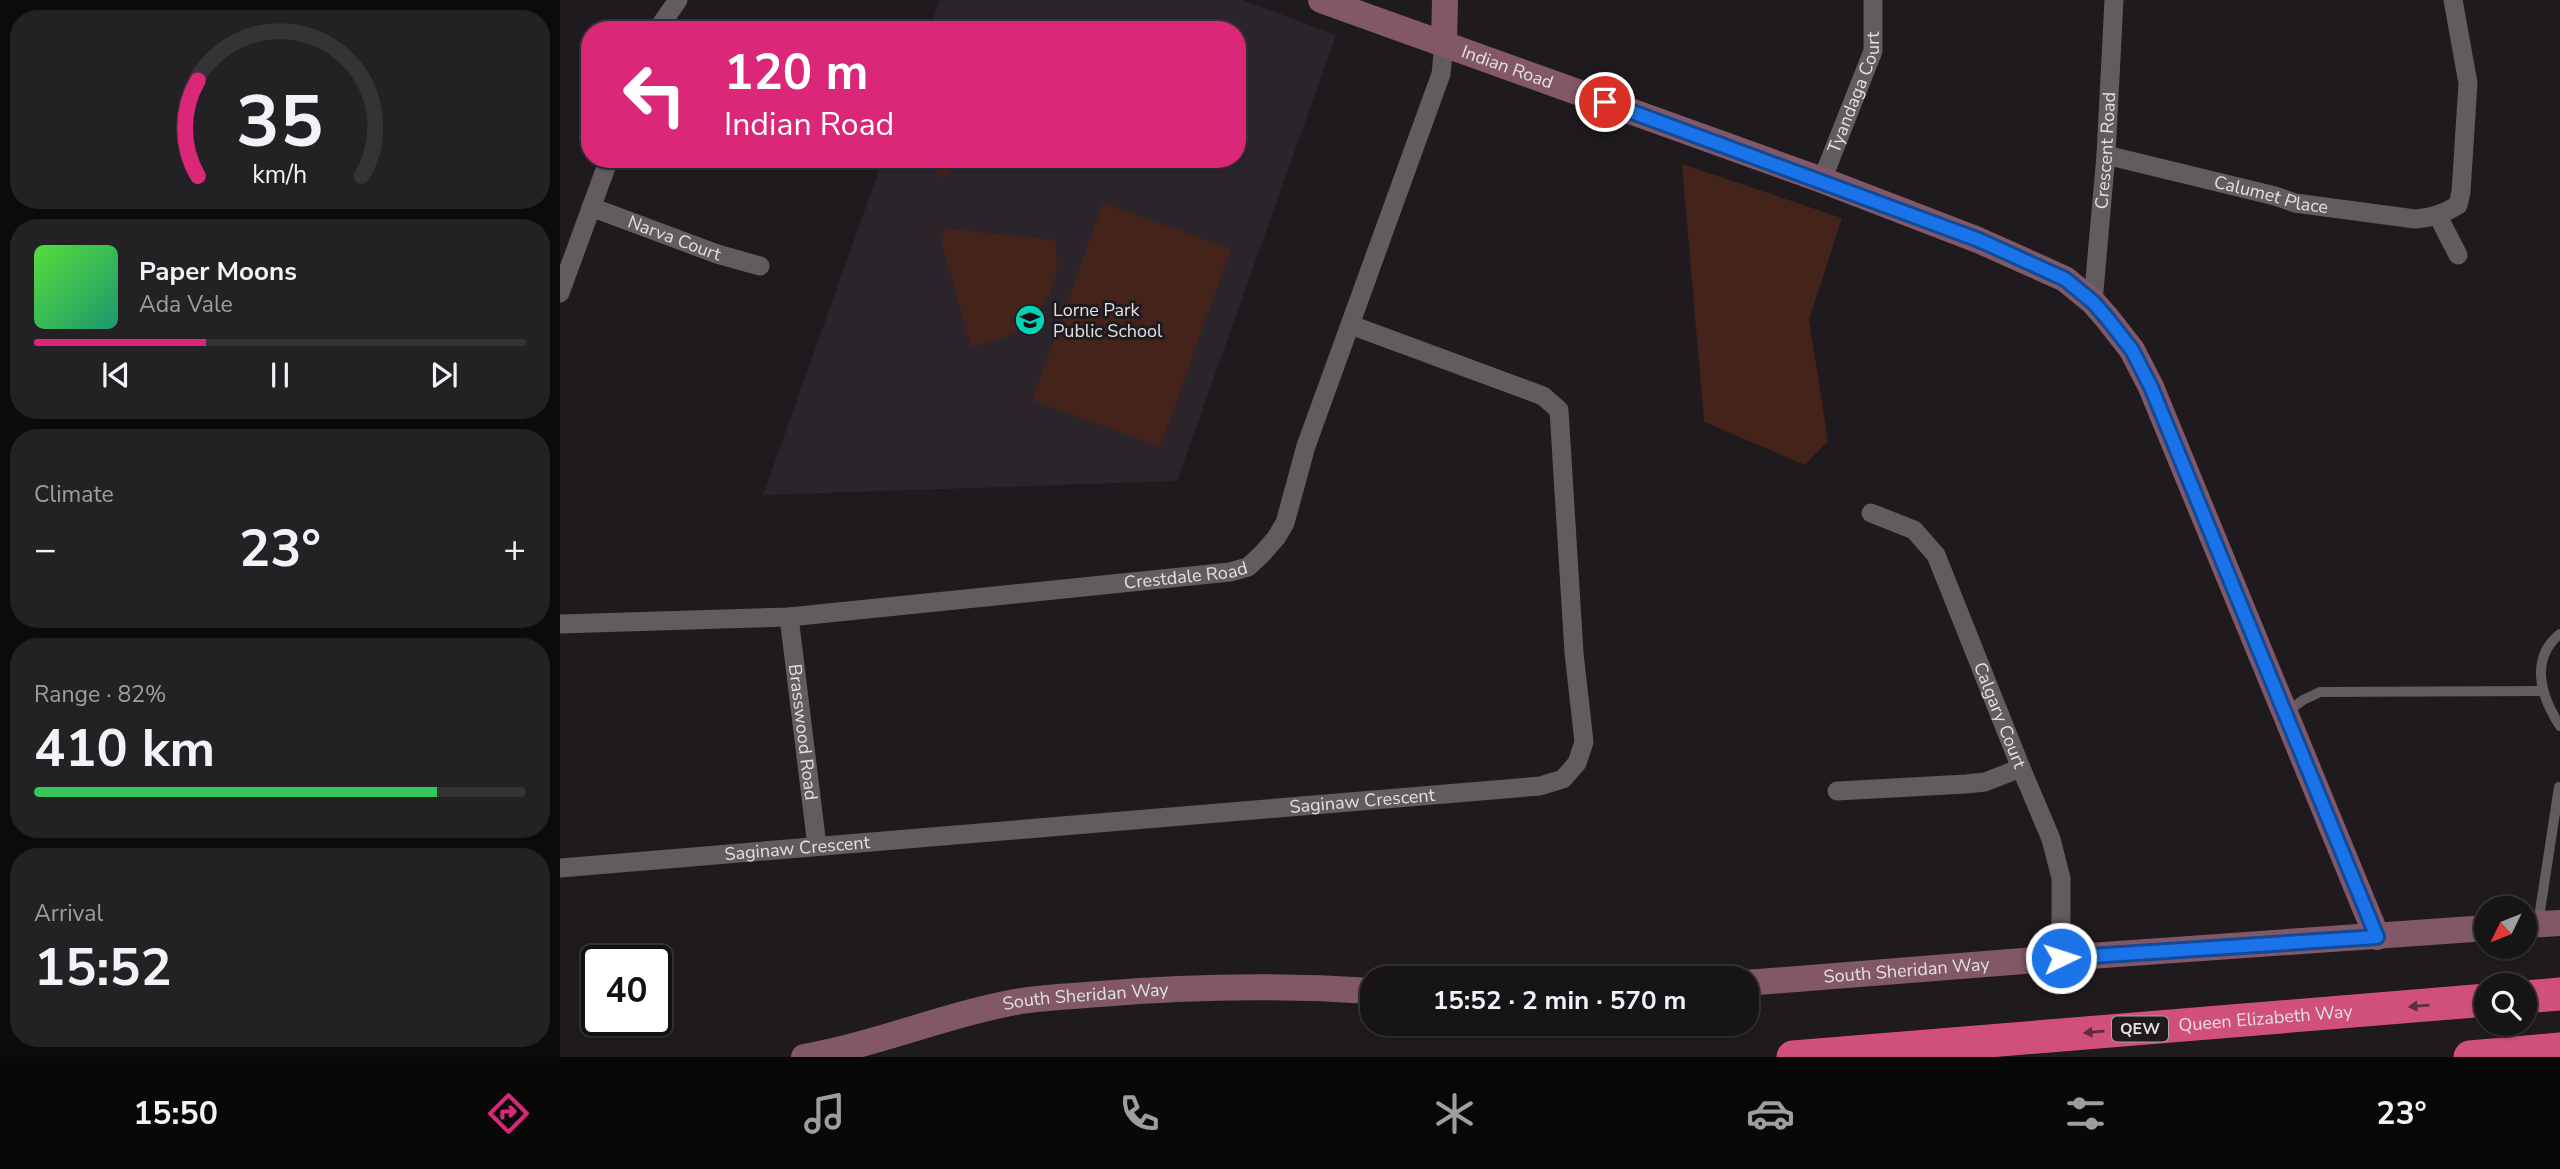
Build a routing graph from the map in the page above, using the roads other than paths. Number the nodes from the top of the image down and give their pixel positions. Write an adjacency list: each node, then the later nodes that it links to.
1 (678, 0): 7 (street)
2 (1321, 0): 8 (street, Indian Road)
3 (1446, 0): 8 (street)
4 (1873, 0): 11 (street, Tyandaga Court)
5 (2114, 0): 9 (street, Crescent Road)
6 (2453, 0): 13 (street)
7 (663, 21)
8 (1444, 44): 11 (street, Indian Road); 18 (street, Crestdale Road)
9 (2106, 155): 13 (street, Calumet Place); 17 (street, Crescent Road)
10 (606, 168): 12 (street)
11 (1822, 180): 17 (street, Indian Road)
12 (591, 207): 15 (street, Narva Court); 16 (street)
13 (2438, 216): 14 (street)
14 (2458, 255)
15 (760, 266)
16 (560, 293)
17 (2093, 302): 24 (street, Indian Road)
18 (1351, 325): 20 (street, Crestdale Road); 29 (street, Saginaw Crescent)
19 (1871, 513): 26 (street, Calgary Court)
20 (789, 617): 21 (street, Crestdale Road); 29 (street, Brasswood Road)
21 (560, 624)
22 (2560, 634): 23 (lane)
23 (2542, 691): 24 (lane); 25 (lane)
24 (2286, 713): 33 (street, Indian Road)
25 (2560, 726)
26 (2021, 768): 28 (street); 34 (street, Calgary Court)
27 (2559, 787): 31 (lane)
28 (1837, 791)
29 (817, 846): 30 (street, Saginaw Crescent)
30 (560, 868)
31 (2541, 924)
32 (2474, 929): 33 (street, South Sheridan Way)
33 (2377, 937): 34 (street, South Sheridan Way)
34 (2061, 958): 35 (street, South Sheridan Way)
35 (1759, 983)
36 (1360, 990): 41 (street, South Sheridan Way)
37 (2560, 994): 38 (highway)
38 (2537, 996)
39 (2474, 1001): 42 (highway, Queen Elizabeth Way / QEW, one-way to 42)
40 (2560, 1049): 43 (highway)
41 (804, 1057)
42 (1793, 1057)
43 (2470, 1057)

